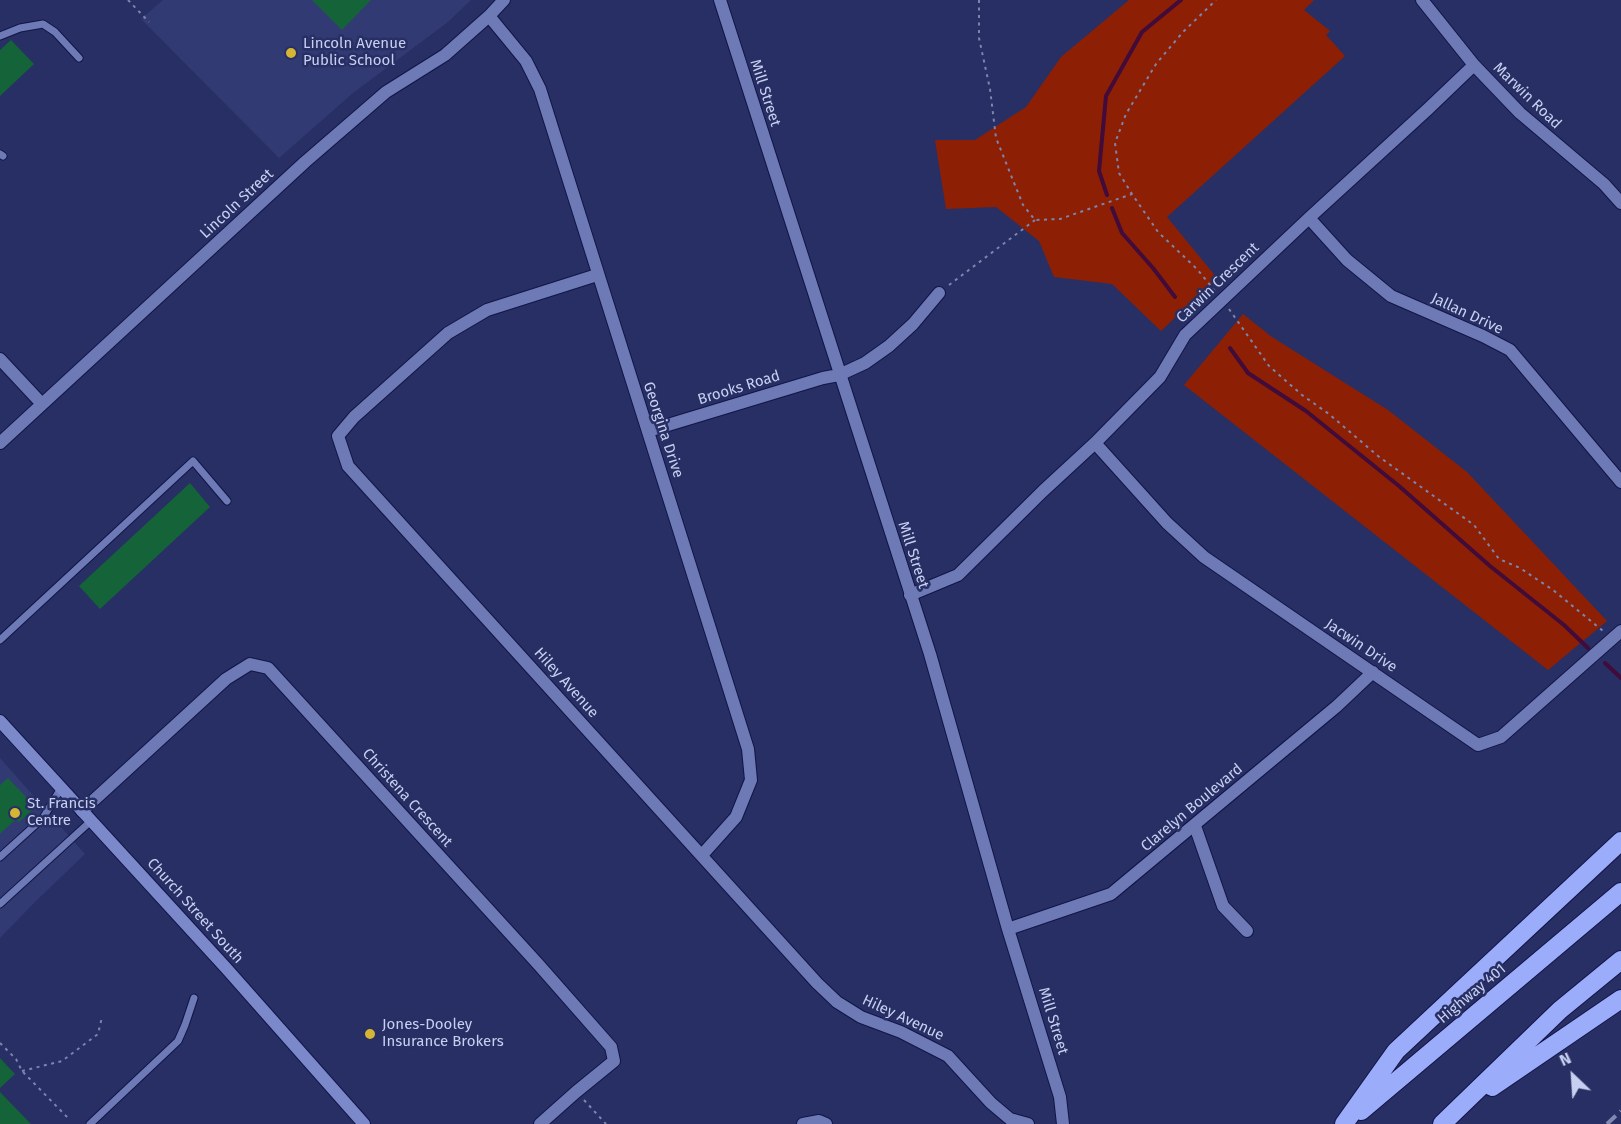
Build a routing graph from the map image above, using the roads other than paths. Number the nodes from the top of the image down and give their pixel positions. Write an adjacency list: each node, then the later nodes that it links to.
1 (504, 0): 4 (street, Lincoln Street)
2 (720, 0): 13 (street, Mill Street)
3 (1422, 0): 7 (street, Marwin Road)
4 (489, 16): 10 (street, Georgina Drive); 14 (street, Lincoln Street)
5 (0, 36): 6 (lane)
6 (79, 58)
7 (1474, 65): 8 (street, Marwin Road); 9 (street, Carwin Crescent)
8 (1621, 203)
9 (1309, 218): 17 (street, Carwin Crescent); 18 (street, Jallan Drive)
10 (597, 275): 15 (street, Georgina Drive); 30 (street, Hiley Avenue)
11 (939, 293): 13 (street, Brooks Road)
12 (0, 359): 14 (street)
13 (839, 375): 15 (street, Brooks Road); 20 (street, Mill Street)
14 (42, 404): 16 (street, Lincoln Street)
15 (648, 431): 30 (street, Georgina Drive)
16 (0, 443)
17 (1095, 443): 20 (street, Carwin Crescent); 23 (street, Jacwin Drive)
18 (1621, 482)
19 (226, 501): 22 (lane)
20 (910, 595): 34 (street, Mill Street)
21 (1616, 635): 23 (street, Jacwin Drive)
22 (0, 640)
23 (1373, 672): 28 (street, Clarelyn Boulevard)
24 (0, 721): 25 (main road, Church Street South)
25 (61, 788): 26 (main road, Church Street South); 31 (lane)
26 (82, 811): 27 (main road, Church Street South); 42 (street, Christena Crescent)
27 (92, 820): 33 (lane); 41 (main road, Church Street South)
28 (1194, 826): 34 (street, Clarelyn Boulevard); 35 (street)
29 (1621, 841): 48 (highway)
30 (702, 855): 45 (street, Hiley Avenue)
31 (0, 857)
32 (1621, 892): 48 (highway, Highway 401)
33 (0, 904)
34 (1008, 928): 47 (street, Mill Street)
35 (1247, 931)
36 (1621, 960): 39 (highway)
37 (194, 998): 40 (lane)
38 (1621, 999): 39 (highway)
39 (1448, 1119)
40 (90, 1124)
41 (364, 1124)
42 (540, 1124)
43 (803, 1124): 44 (street)
44 (826, 1124)
45 (1028, 1124)
46 (1054, 1124): 47 (street)
47 (1063, 1124)
48 (1345, 1124)

